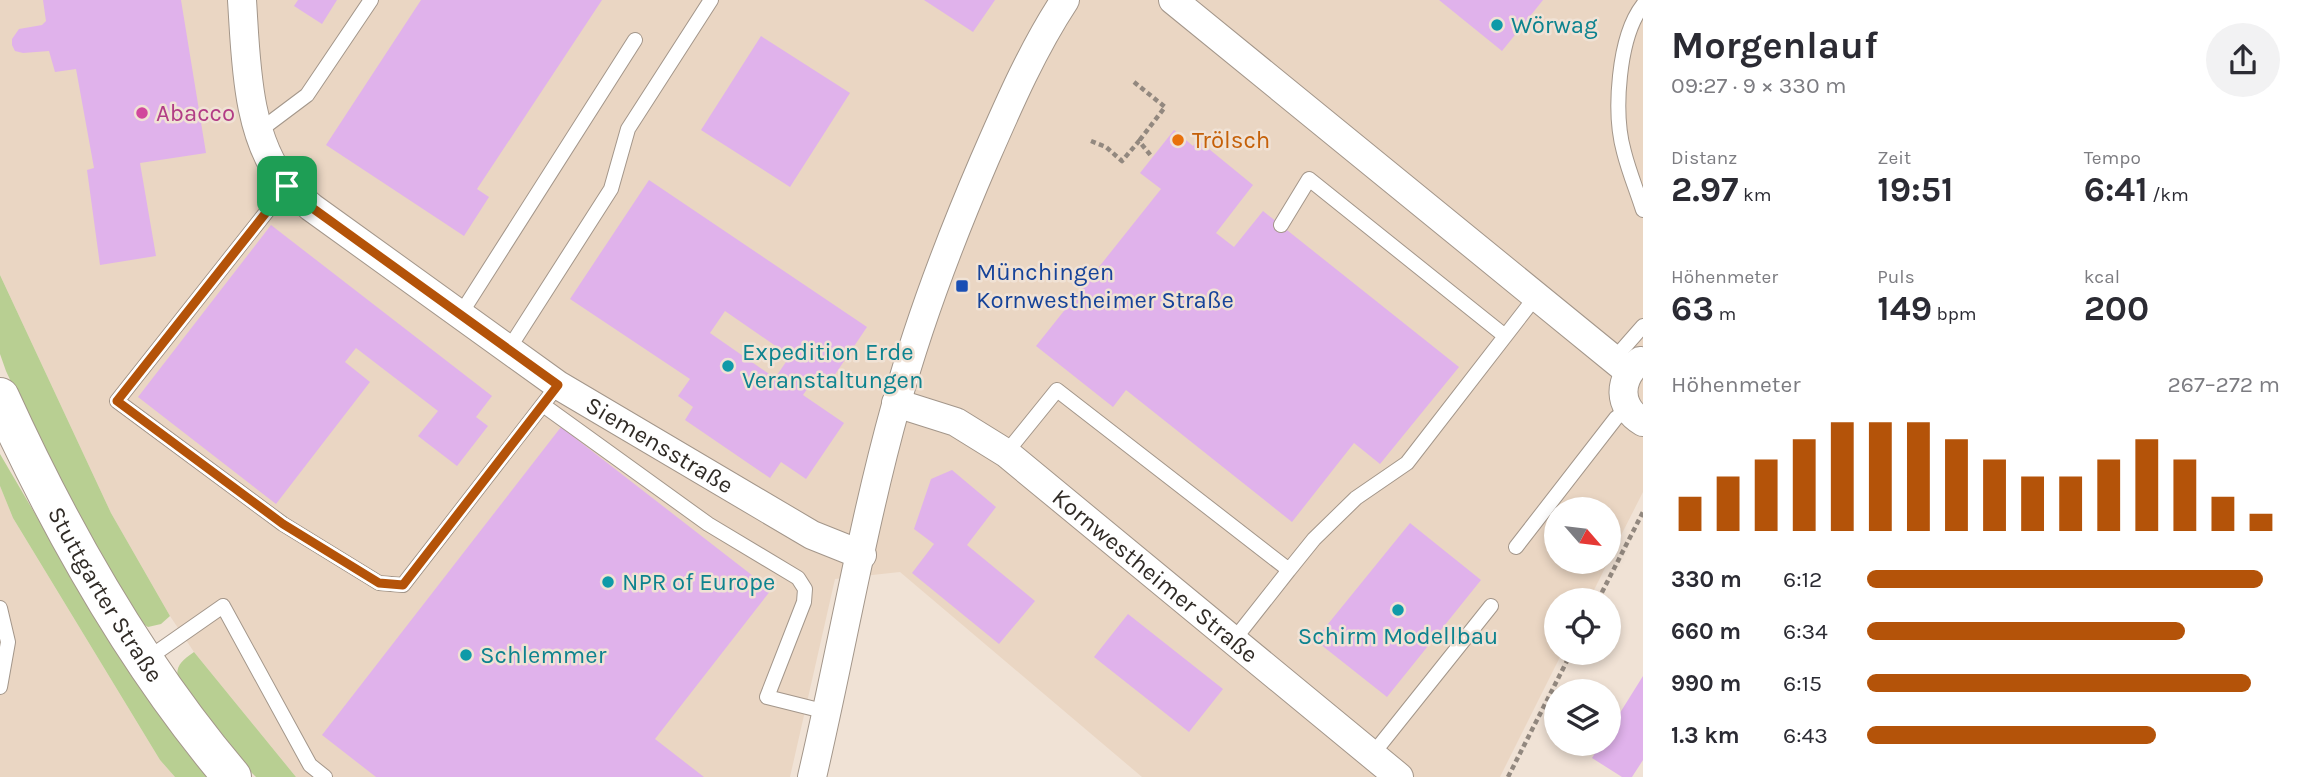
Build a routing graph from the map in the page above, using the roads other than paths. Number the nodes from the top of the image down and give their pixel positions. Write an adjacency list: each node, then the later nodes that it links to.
1 (242, 0): 8 (street, Siemensstraße)
2 (371, 0): 8 (lane)
3 (711, 0): 16 (lane)
4 (1065, 0): 20 (street)
5 (1173, 0): 12 (street)
6 (1643, 5): 10 (lane)
7 (635, 40): 13 (lane)
8 (259, 131): 9 (street, Siemensstraße)
9 (287, 186): 13 (street, Siemensstraße); 18 (lane)
10 (1643, 209)
11 (1281, 225): 15 (lane)
12 (1537, 295): 15 (lane); 17 (street)
13 (460, 315): 16 (street, Siemensstraße)
14 (1643, 326): 17 (lane)
15 (1505, 336): 25 (lane)
16 (508, 351): 18 (street, Siemensstraße)
17 (1628, 364): 21 (street)
18 (550, 395): 24 (street, Siemensstraße); 31 (lane)
19 (0, 397): 29 (street, Stuttgarter Straße)
20 (896, 403): 22 (street, Kornwestheimer Straße); 24 (street)
21 (1636, 416): 23 (lane)
22 (1006, 453): 25 (lane); 28 (street, Kornwestheimer Straße)
23 (1516, 547)
24 (862, 555): 31 (street)
25 (1289, 570): 28 (lane)
26 (1490, 606): 32 (lane)
27 (0, 608): 30 (lane)
28 (1233, 641): 32 (street, Kornwestheimer Straße)
29 (146, 660): 33 (street, Stuttgarter Straße); 34 (lane)
30 (0, 687)
31 (827, 712): 35 (street)
32 (1372, 755): 36 (street, Kornwestheimer Straße)
33 (232, 777)
34 (325, 777)
35 (812, 777)
36 (1399, 777)

